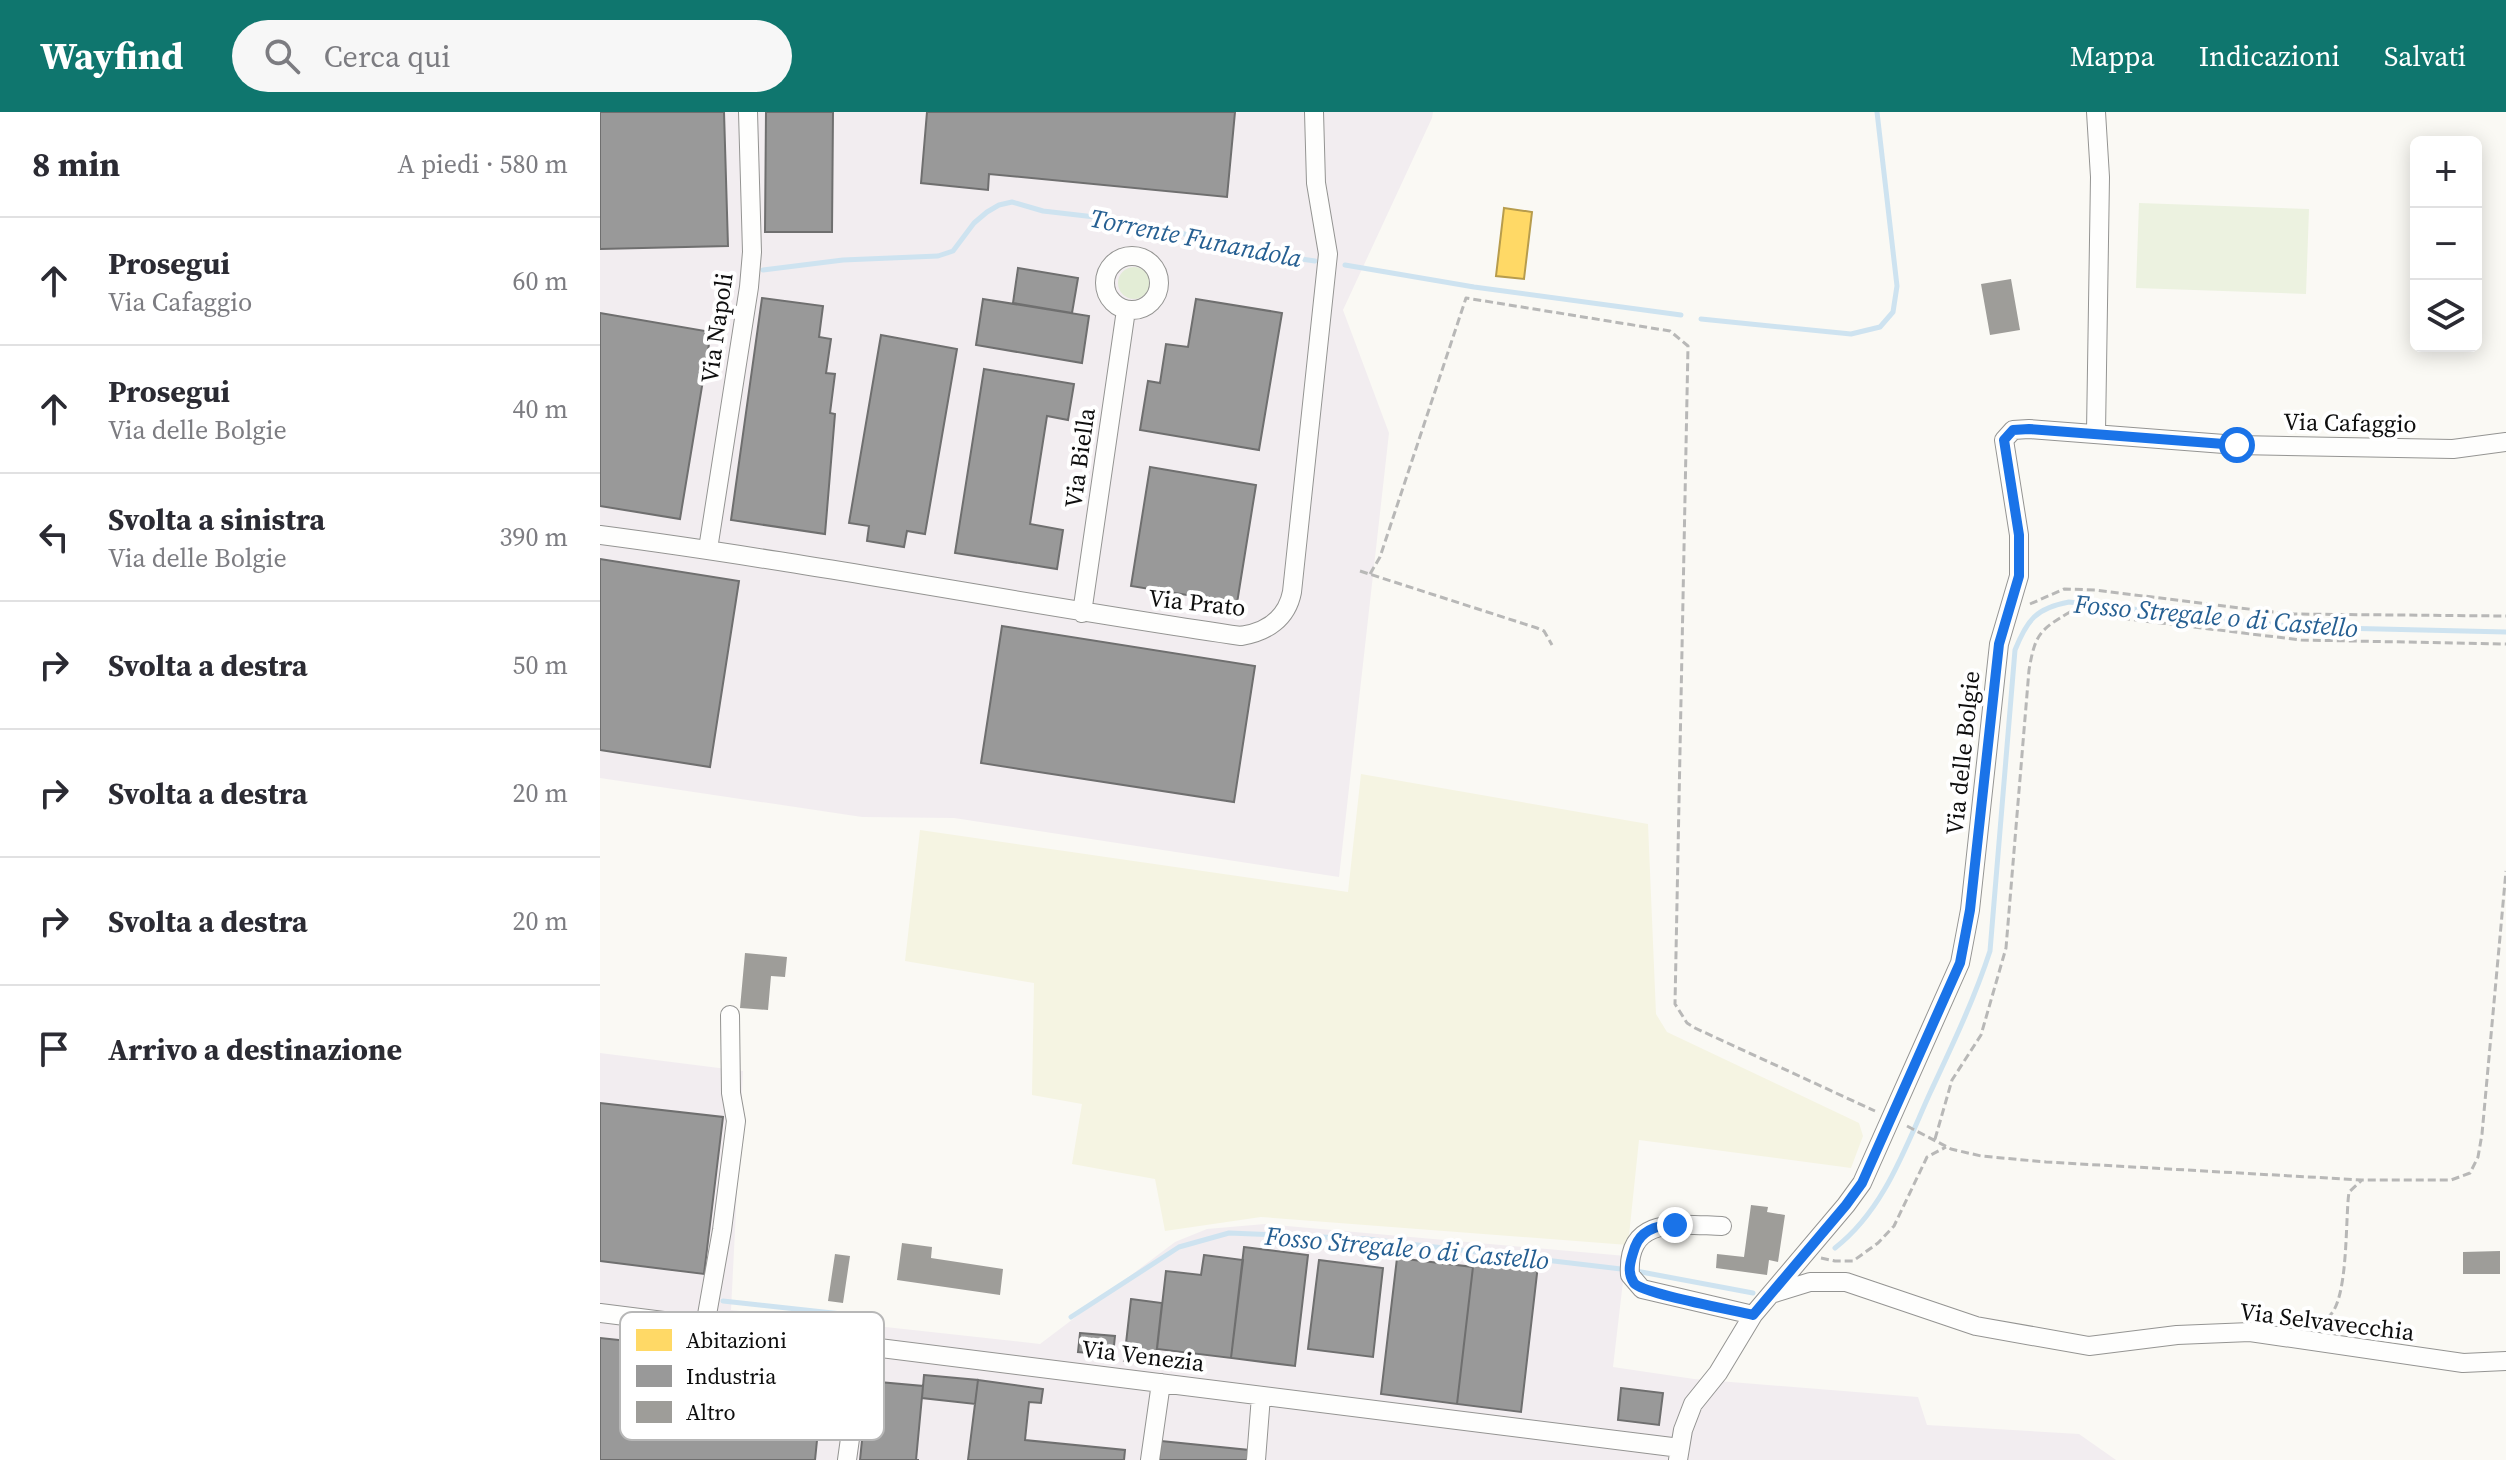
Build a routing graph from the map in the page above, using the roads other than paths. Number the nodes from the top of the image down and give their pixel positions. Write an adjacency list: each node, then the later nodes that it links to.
1 (748, 112): 8 (street, Via Napoli)
2 (1314, 112): 9 (street, Via Prato)
3 (2096, 112): 5 (street)
4 (1126, 310): 9 (street, Via Biella)
5 (2096, 432): 6 (street, Via Cafaggio); 12 (street, Via delle Bolgie)
6 (2506, 442)
7 (600, 535): 8 (street, Via Prato)
8 (708, 549): 9 (street, Via Prato)
9 (1082, 613)
10 (730, 1015): 13 (street)
11 (1722, 1226): 16 (street)
12 (1771, 1294): 16 (street, Via delle Bolgie); 18 (street, Via Selvavecchia)
13 (707, 1312)
14 (600, 1313): 15 (street, Via Venezia)
15 (620, 1315)
16 (1753, 1315): 22 (street, Via delle Bolgie)
17 (884, 1349): 19 (street, Via Venezia)
18 (2506, 1361)
19 (1161, 1383): 20 (street, Via Venezia); 24 (street)
20 (1261, 1396): 22 (street, Via Venezia); 25 (street)
21 (850, 1440): 23 (street)
22 (1679, 1454)
23 (847, 1460)
24 (1150, 1460)
25 (1256, 1460)

